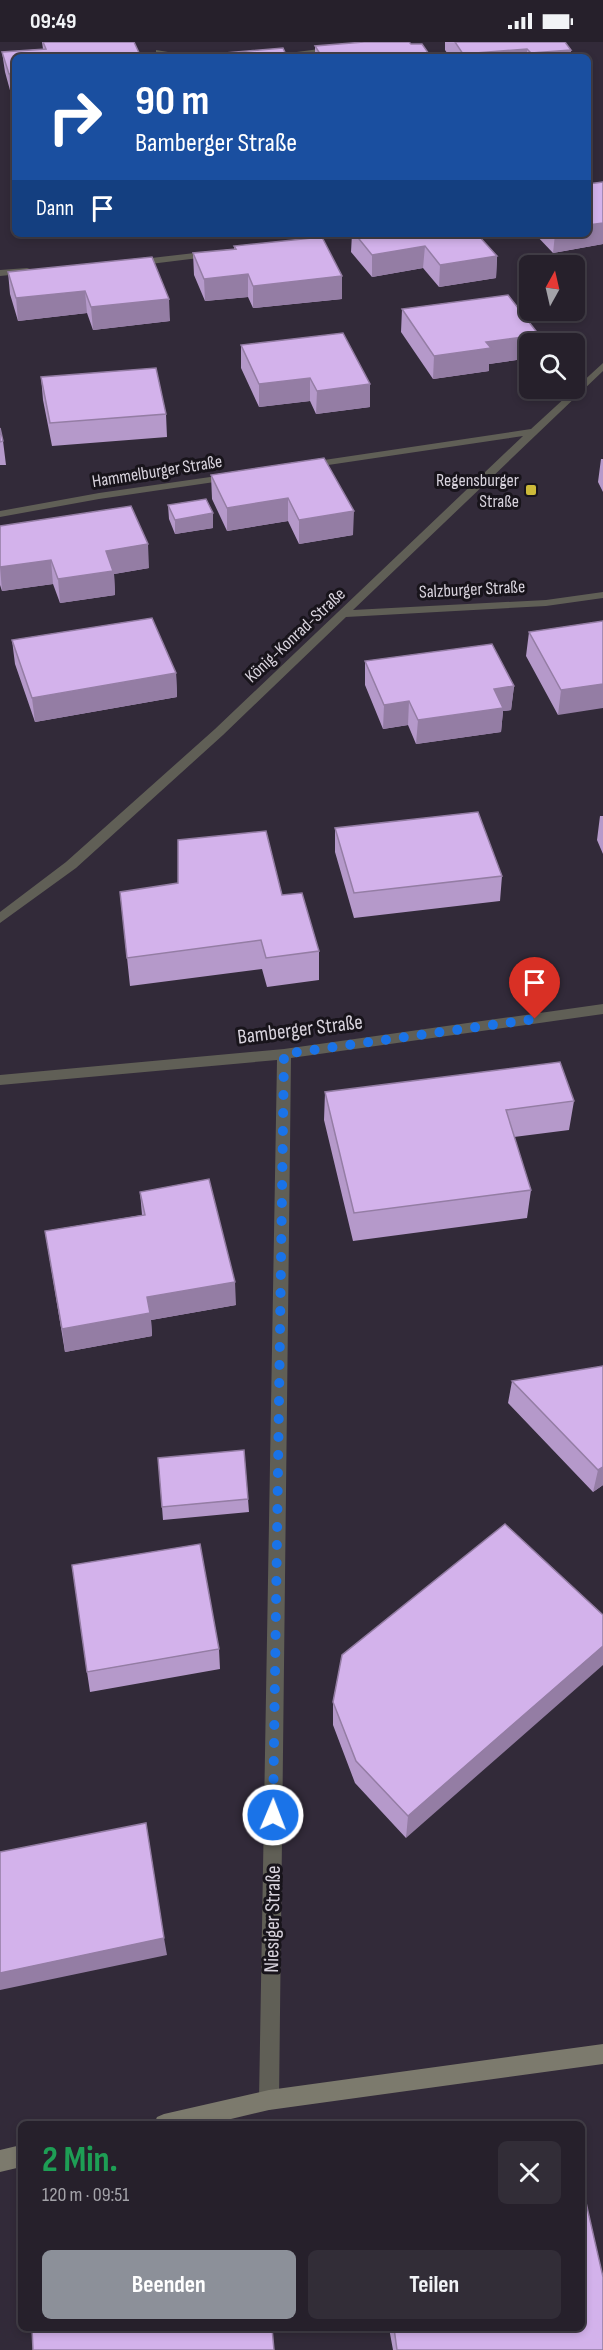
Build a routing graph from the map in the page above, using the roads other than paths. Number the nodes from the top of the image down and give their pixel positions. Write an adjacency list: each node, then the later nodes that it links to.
1 (341, 48): 4 (street)
2 (159, 52): 3 (street)
3 (170, 54)
4 (288, 54)
5 (320, 237): 6 (street)
6 (294, 241)
7 (225, 252): 8 (street)
8 (123, 264)
9 (34, 271): 10 (street)
10 (0, 273)
11 (603, 366): 12 (street, König-Konrad-Straße)
12 (533, 432): 13 (street); 17 (street, König-Konrad-Straße)
13 (298, 467)
14 (240, 475): 15 (street, Hammelburger Straße)
15 (0, 514)
16 (603, 595): 17 (street, Salzburger Straße)
17 (343, 614): 18 (street, König-Konrad-Straße)
18 (0, 919)
19 (603, 1009): 20 (street, Bamberger Straße)
20 (284, 1054): 21 (street, Bamberger Straße); 23 (street, Niesiger Straße)
21 (0, 1080)
22 (603, 2054): 23 (main road)
23 (269, 2100): 24 (main road)
24 (177, 2121)
25 (18, 2157): 26 (main road)
26 (0, 2161)

